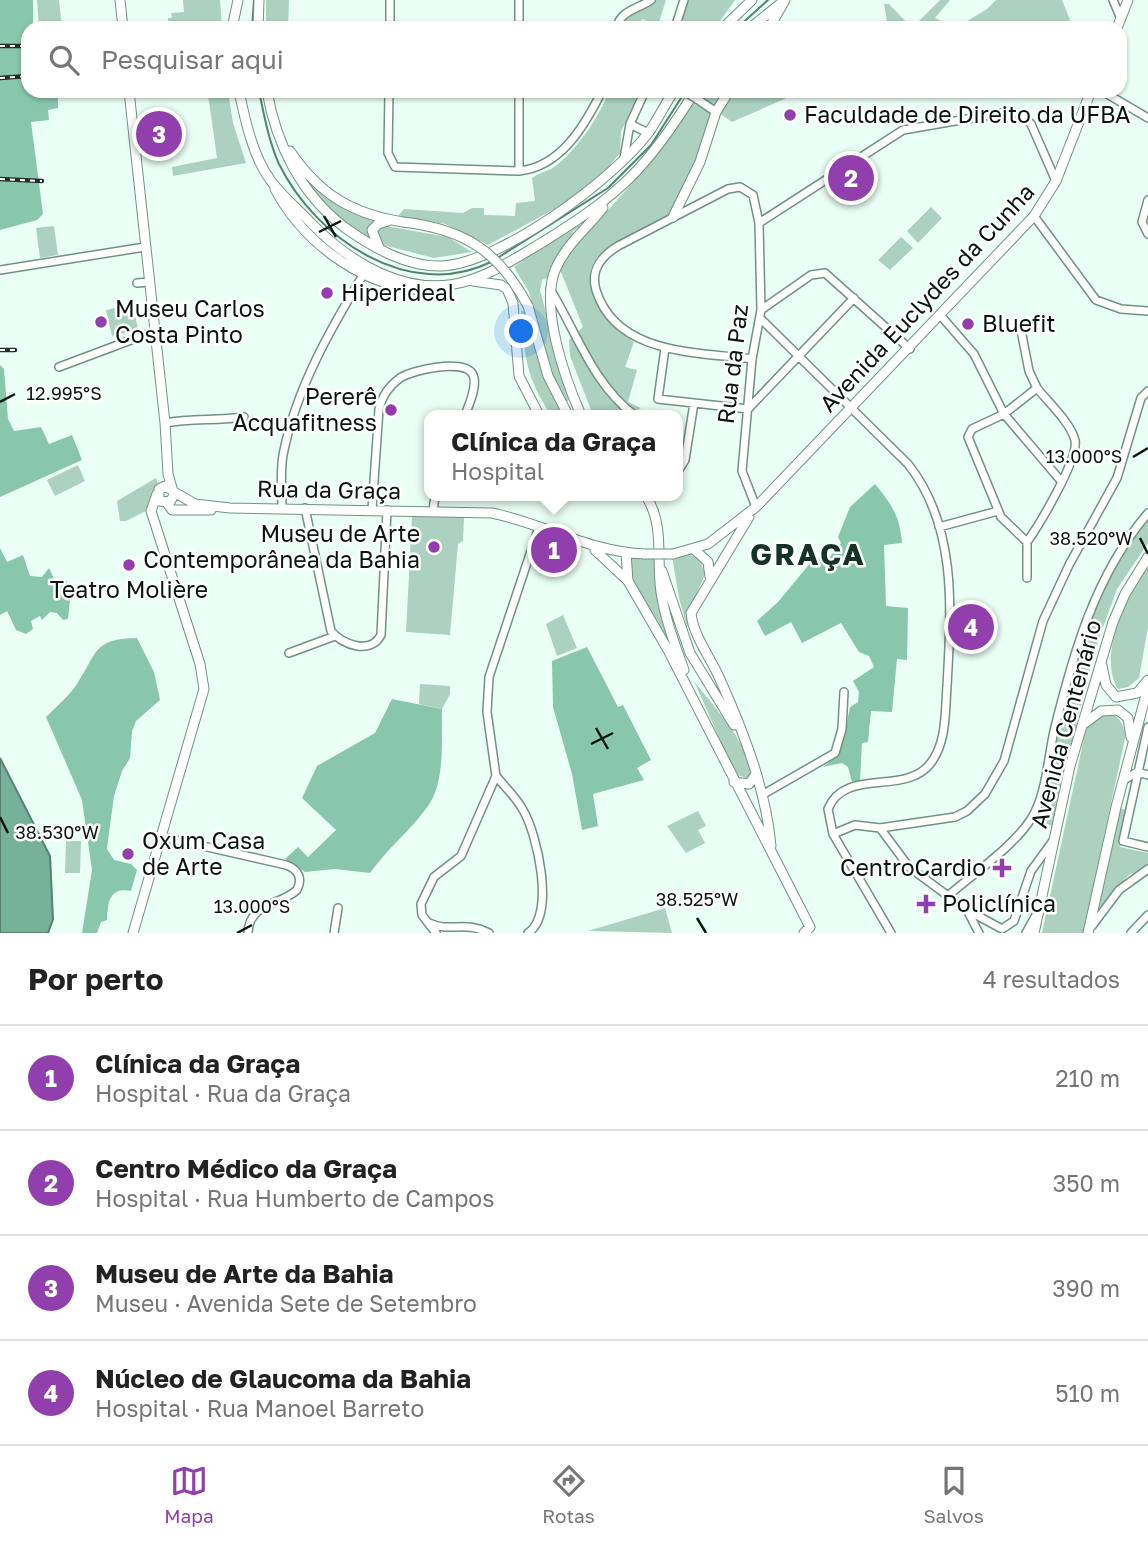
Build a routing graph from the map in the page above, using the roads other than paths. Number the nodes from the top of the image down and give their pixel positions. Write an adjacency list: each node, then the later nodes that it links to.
1 (120, 0): 13 (main road)
2 (232, 0): 14 (main road)
3 (238, 0): 15 (main road)
4 (259, 0): 16 (main road)
5 (390, 0): 17 (street)
6 (519, 0): 18 (street)
7 (651, 0): 19 (street)
8 (684, 0): 20 (street)
9 (752, 0): 21 (main road)
10 (785, 0): 22 (main road); 23 (main road)
11 (1113, 0): 24 (street)
12 (1128, 0): 25 (main road)
13 (122, 21)
14 (231, 21)
15 (233, 21)
16 (258, 21)
17 (390, 21)
18 (519, 21)
19 (618, 21)
20 (677, 21)
21 (730, 21)
22 (759, 21)
23 (773, 21)
24 (1118, 21)
25 (1120, 21)
26 (130, 98): 56 (main road)
27 (241, 98): 59 (main road)
28 (269, 98): 43 (main road)
29 (389, 98): 45 (street)
30 (519, 98): 45 (street)
31 (598, 98): 45 (street)
32 (642, 98): 41 (street)
33 (670, 98): 42 (main road)
34 (694, 98): 47 (main road)
35 (700, 98): 39 (street)
36 (724, 98): 39 (main road)
37 (1088, 98): 46 (main road, Avenida Euclydes da Cunha)
38 (1113, 98): 40 (street)
39 (716, 111): 48 (main road)
40 (1148, 118)
41 (630, 124): 42 (street); 44 (street)
42 (648, 133): 44 (main road)
43 (279, 135): 53 (main road); 57 (main road)
44 (624, 159): 57 (main road)
45 (519, 171)
46 (1056, 181): 51 (main road, Avenida Euclydes da Cunha); 54 (street)
47 (613, 196): 60 (main road); 63 (main road)
48 (683, 198): 50 (main road); 52 (main road)
49 (1148, 200): 55 (street)
50 (689, 209): 52 (street); 54 (street, Rua da Paz)
51 (1034, 216): 66 (street); 67 (main road, Avenida Euclydes da Cunha)
52 (673, 218): 71 (street)
53 (399, 221): 57 (main road); 83 (main road, bridge)
54 (759, 223): 65 (street, Rua da Paz)
55 (1148, 234)
56 (145, 247): 58 (street); 61 (main road)
57 (380, 249)
58 (0, 270)
59 (366, 270): 60 (main road); 60 (main road); 100 (street)
60 (467, 281): 82 (main road)
61 (149, 282): 62 (street); 70 (main road)
62 (137, 283)
63 (550, 289): 84 (main road); 85 (street)
64 (854, 298): 65 (street); 72 (street); 73 (street)
65 (761, 310): 68 (street, Rua da Paz)
66 (1148, 311)
67 (941, 316): 72 (main road, Avenida Euclydes da Cunha); 86 (street)
68 (761, 319): 73 (street); 74 (street, Rua da Paz)
69 (1020, 325): 76 (street)
70 (155, 331): 75 (street); 88 (main road)
71 (665, 348): 74 (street); 78 (street)
72 (910, 349): 80 (main road, Avenida Euclydes da Cunha)
73 (800, 356): 79 (street); 80 (street)
74 (752, 359): 79 (street, Rua da Paz)
75 (59, 368)
76 (1037, 388): 86 (street); 91 (street)
77 (1148, 391): 138 (street)
78 (694, 403): 79 (street); 89 (street)
79 (748, 409): 97 (street, Rua da Paz)
80 (853, 409): 97 (main road, Avenida Euclydes da Cunha); 108 (street)
81 (466, 410): 101 (street)
82 (536, 410)
83 (565, 410)
84 (579, 410)
85 (628, 410)
86 (1004, 414): 91 (street); 104 (street)
87 (243, 417): 88 (street)
88 (165, 423): 90 (main road)
89 (683, 463)
90 (168, 474): 92 (main road); 93 (main road)
91 (1061, 481): 109 (street)
92 (173, 491): 93 (main road, Rua da Graça); 96 (main road); 98 (main road, Rua da Graça)
93 (158, 492): 96 (main road); 106 (main road)
94 (434, 501): 103 (street)
95 (648, 501): 114 (main road)
96 (165, 503): 98 (main road, Rua da Graça); 106 (main road)
97 (756, 507): 111 (main road); 115 (main road)
98 (230, 508): 100 (main road, Rua da Graça)
99 (305, 508): 100 (main road, Rua da Graça); 101 (main road, Rua da Graça); 118 (street)
100 (282, 509)
101 (372, 510): 102 (main road, Rua da Graça)
102 (387, 510): 103 (main road, Rua da Graça); 118 (street)
103 (433, 511): 107 (main road, Rua da Graça)
104 (998, 511): 108 (street); 109 (street)
105 (1148, 513): 145 (street)
106 (154, 524): 140 (main road)
107 (539, 527): 110 (main road, Rua da Graça); 132 (street)
108 (939, 527): 139 (street)
109 (1027, 542): 116 (street)
110 (590, 547): 112 (main road, Rua da Graça); 117 (main road)
111 (695, 550): 112 (main road, Rua da Graça, bridge); 115 (main road)
112 (626, 553): 117 (main road)
113 (1148, 557): 120 (main road, Avenida Centenário)
114 (660, 568): 124 (main road); 127 (main road)
115 (710, 578): 127 (main road)
116 (1027, 578)
117 (628, 581): 124 (main road)
118 (335, 636): 119 (street)
119 (289, 653)
120 (1104, 653): 121 (main road); 125 (main road, Avenida Centenário)
121 (1148, 680)
122 (1148, 687): 128 (main road)
123 (844, 692): 135 (street)
124 (693, 695): 134 (main road)
125 (1083, 726): 128 (main road); 141 (main road, Avenida Centenário)
126 (1148, 727): 129 (street)
127 (744, 741): 130 (main road)
128 (1132, 746): 133 (main road)
129 (1138, 772): 131 (street); 133 (street); 142 (street)
130 (756, 774): 134 (main road); 135 (main road)
131 (1148, 775)
132 (496, 776): 150 (street); 158 (street)
133 (1124, 780): 163 (main road)
134 (734, 782): 137 (main road)
135 (762, 794): 136 (main road)
136 (765, 808): 137 (main road); 143 (main road)
137 (750, 816): 143 (main road)
138 (880, 828): 139 (street); 145 (street)
139 (833, 834): 159 (street)
140 (159, 836): 153 (main road); 154 (street)
141 (1055, 838): 147 (main road, Avenida Centenário); 148 (street)
142 (1148, 847)
143 (771, 848): 152 (main road)
144 (1148, 869): 163 (street)
145 (949, 895): 148 (street)
146 (338, 908): 155 (street)
147 (1039, 909): 161 (street, Avenida Centenário); 162 (main road, Avenida Centenário)
148 (967, 910): 160 (street)
149 (1148, 915): 164 (street)
150 (425, 921): 151 (street); 156 (street)
151 (451, 930): 157 (street)
152 (809, 931)
153 (133, 933)
154 (248, 933)
155 (334, 933)
156 (436, 933)
157 (489, 933)
158 (528, 933)
159 (891, 933)
160 (979, 933)
161 (1026, 933)
162 (1034, 933)
163 (1088, 933)
164 (1131, 933)

